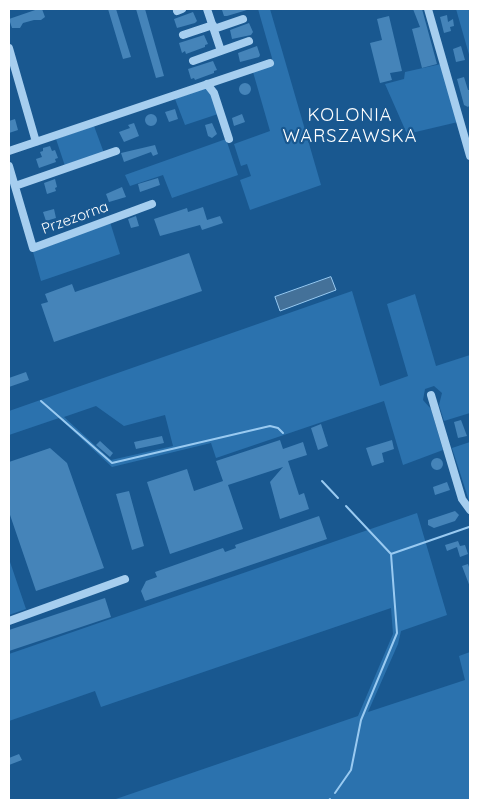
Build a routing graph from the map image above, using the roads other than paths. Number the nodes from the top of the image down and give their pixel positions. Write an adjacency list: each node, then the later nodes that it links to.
1 (207, 9): 4 (street)
2 (428, 9): 16 (street)
3 (243, 19): 4 (street)
4 (214, 27): 5 (street); 8 (street)
5 (183, 36)
6 (249, 41): 8 (street)
7 (9, 48): 13 (street)
8 (221, 51): 9 (street)
9 (193, 61)
10 (270, 63): 11 (street)
11 (207, 84): 12 (street); 13 (street)
12 (229, 139)
13 (36, 142): 14 (street)
14 (9, 151)
15 (116, 151): 18 (street)
16 (470, 156)
17 (9, 166): 18 (street, Przezorna)
18 (15, 186): 19 (street, Przezorna)
19 (152, 204)
20 (431, 394): 21 (street)
21 (470, 510)
22 (125, 579): 23 (street)
23 (9, 622)

